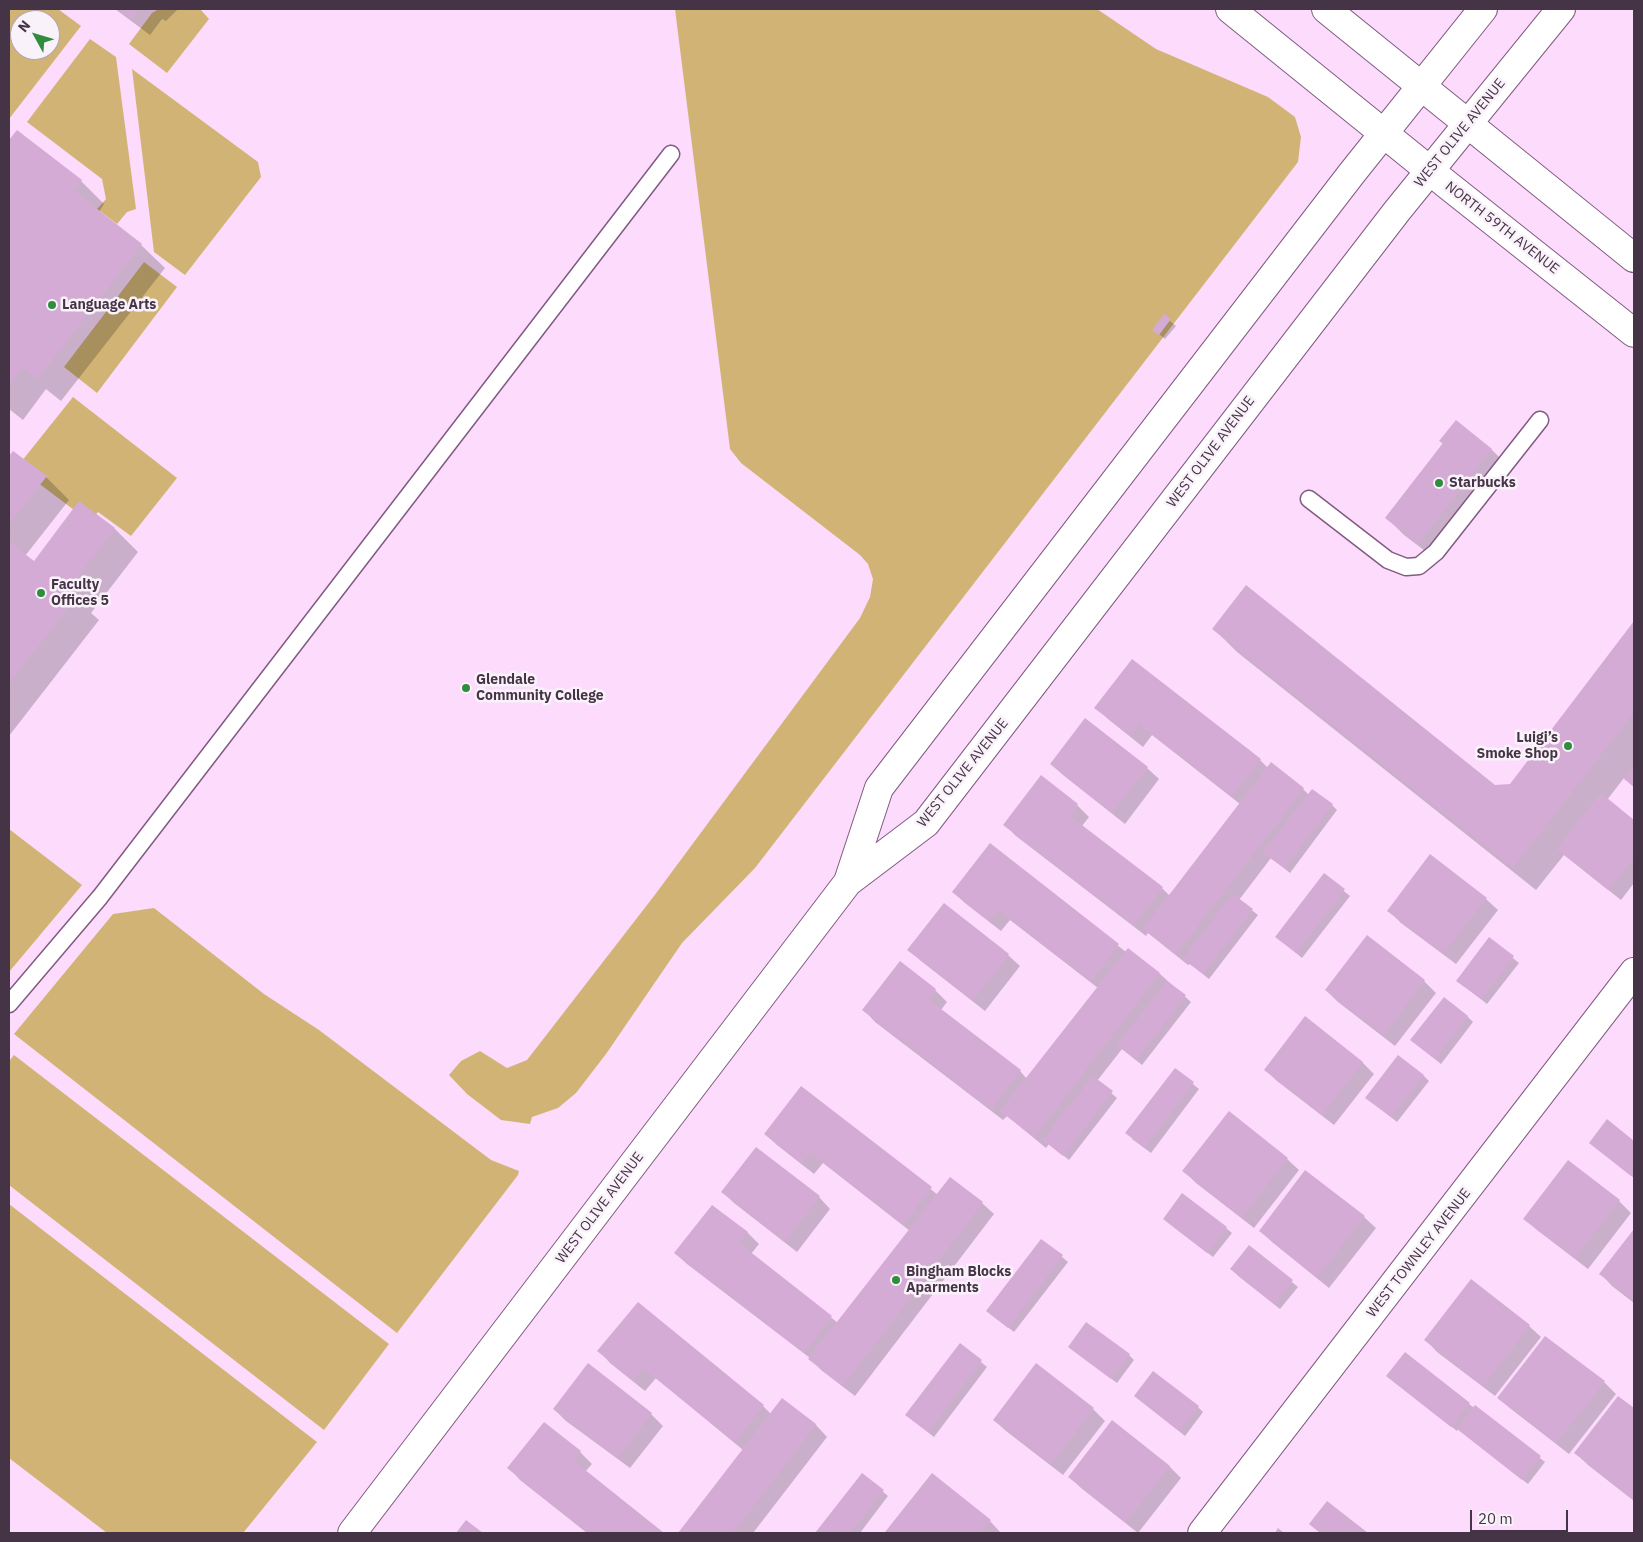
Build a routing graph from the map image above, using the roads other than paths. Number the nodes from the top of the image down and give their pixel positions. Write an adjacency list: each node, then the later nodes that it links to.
1 (1230, 9): 7 (main road, NORTH 59TH AVENUE)
2 (1326, 9): 5 (main road)
3 (1483, 9): 5 (main road, WEST OLIVE AVENUE)
4 (1561, 9): 6 (main road, WEST OLIVE AVENUE)
5 (1421, 85): 6 (main road); 7 (main road, WEST OLIVE AVENUE)
6 (1468, 123): 9 (main road, WEST OLIVE AVENUE); 10 (main road)
7 (1383, 133): 9 (main road, NORTH 59TH AVENUE); 14 (main road, WEST OLIVE AVENUE)
8 (671, 154): 16 (lane)
9 (1429, 170): 11 (main road, NORTH 59TH AVENUE); 14 (main road, WEST OLIVE AVENUE)
10 (1634, 258)
11 (1634, 333)
12 (1540, 420): 13 (lane)
13 (1310, 499)
14 (848, 882): 17 (main road, WEST OLIVE AVENUE)
15 (1634, 972): 18 (main road, WEST TOWNLEY AVENUE)
16 (9, 1004)
17 (352, 1533)
18 (1202, 1533)

